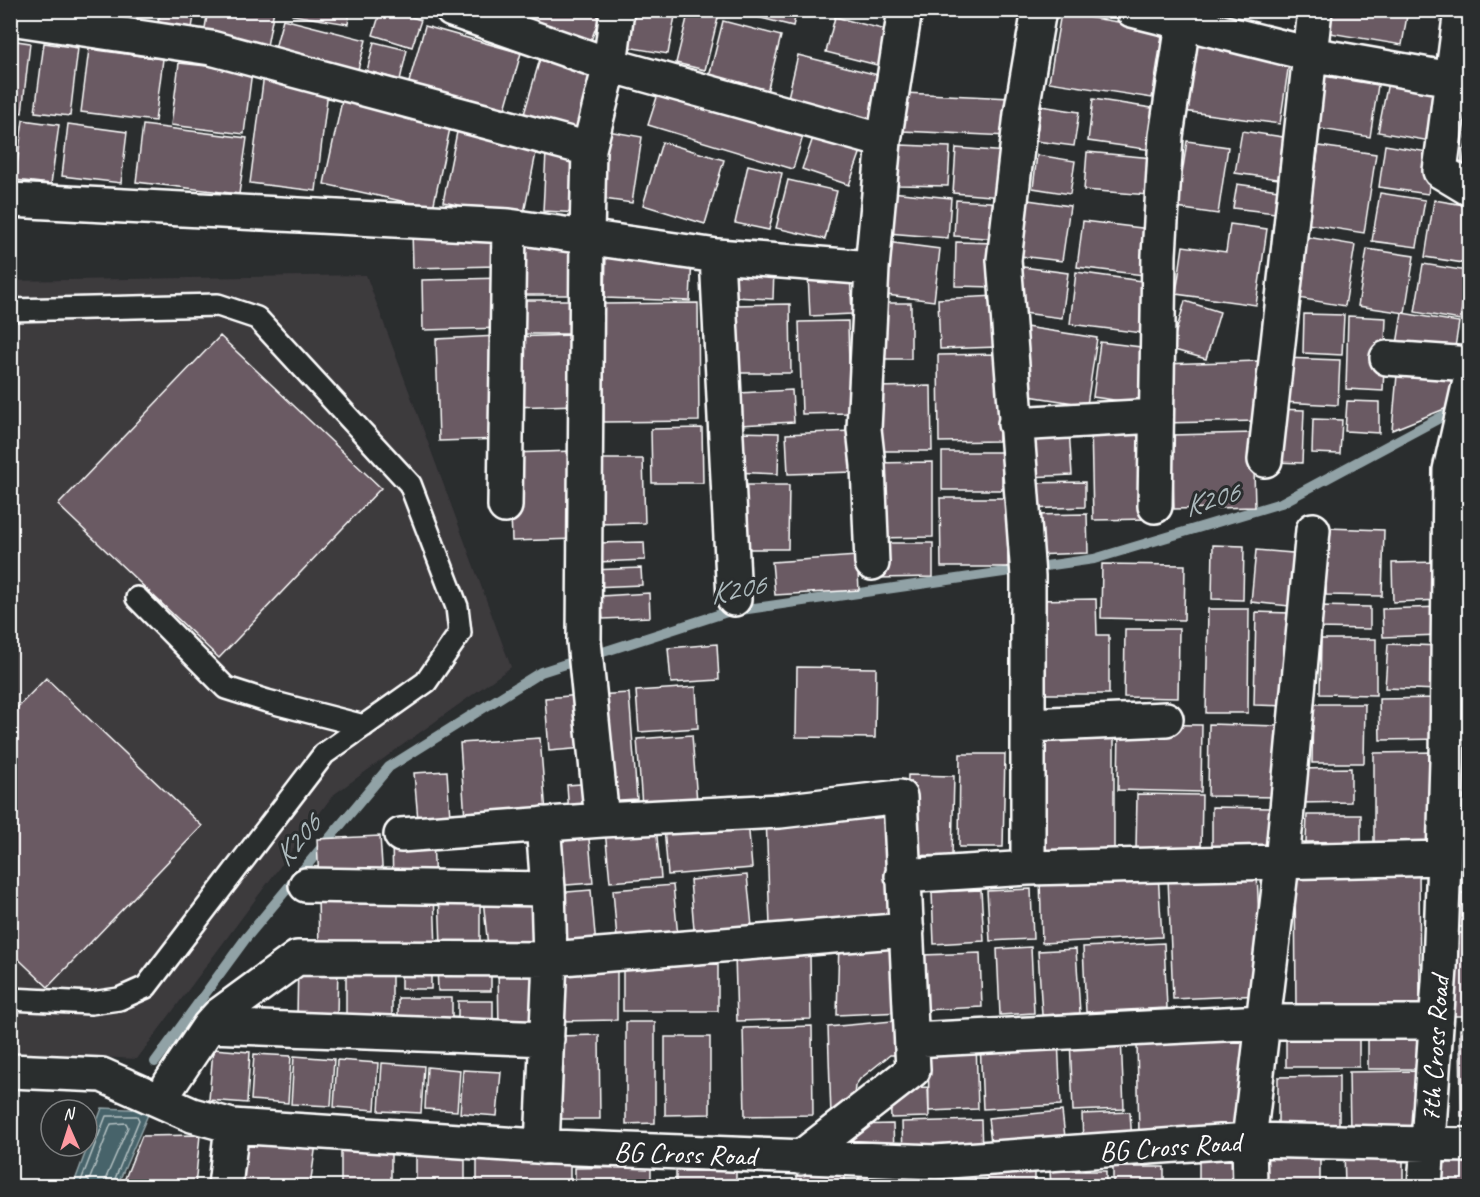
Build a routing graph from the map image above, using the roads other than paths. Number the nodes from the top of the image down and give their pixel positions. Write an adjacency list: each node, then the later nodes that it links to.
1 (452, 10): 10 (street)
2 (617, 10): 10 (street)
3 (905, 10): 12 (street)
4 (1040, 10): 25 (street)
5 (1315, 10): 9 (street)
6 (1461, 10): 11 (street)
7 (1160, 16): 9 (street); 24 (street)
8 (10, 18): 13 (street)
9 (1310, 54): 11 (street); 26 (street)
10 (610, 65): 12 (street); 13 (street)
11 (1451, 79): 14 (street)
12 (884, 141): 19 (street)
13 (589, 149): 17 (street)
14 (1470, 189)
15 (10, 200): 16 (street)
16 (508, 226): 17 (street); 27 (street)
17 (587, 236): 18 (street); 36 (street)
18 (717, 256): 19 (street); 32 (street)
19 (872, 268): 30 (street)
20 (10, 310): 35 (lane)
21 (1387, 358): 22 (street)
22 (1470, 364)
23 (1470, 381): 39 (street, 7th Cross Road)
24 (1156, 416): 25 (street); 28 (street)
25 (1015, 424): 34 (street)
26 (1265, 460)
27 (505, 506)
28 (1155, 506)
29 (1313, 530): 40 (street)
30 (872, 563)
31 (137, 597): 35 (lane)
32 (734, 599)
33 (1166, 719): 34 (street)
34 (1028, 725): 41 (street)
35 (364, 726): 47 (lane)
36 (602, 820): 37 (street); 42 (street)
37 (543, 824): 38 (street); 44 (street)
38 (401, 835)
39 (1444, 858): 40 (street); 49 (street, 7th Cross Road)
40 (1282, 862): 41 (street); 48 (street)
41 (1028, 868): 42 (street)
42 (902, 876): 45 (street)
43 (306, 885): 44 (street)
44 (548, 889): 46 (street)
45 (907, 930): 46 (street); 52 (street)
46 (550, 958): 50 (street); 51 (street)
47 (10, 999)
48 (1263, 1022): 49 (street); 52 (street); 56 (street)
49 (1436, 1022): 57 (street, 7th Cross Road)
50 (209, 1026): 51 (street); 54 (street)
51 (547, 1039): 59 (street)
52 (913, 1040): 60 (street)
53 (10, 1071): 54 (street, BG Cross Road)
54 (163, 1091): 55 (street, BG Cross Road)
55 (232, 1126): 59 (street, BG Cross Road); 61 (street)
56 (1249, 1140): 57 (street, BG Cross Road); 60 (street, BG Cross Road); 62 (street)
57 (1427, 1144): 58 (street, BG Cross Road); 63 (street, 7th Cross Road)
58 (1470, 1145)
59 (542, 1147): 60 (street, BG Cross Road)
60 (800, 1158)
61 (225, 1186)
62 (1250, 1186)
63 (1425, 1186)

